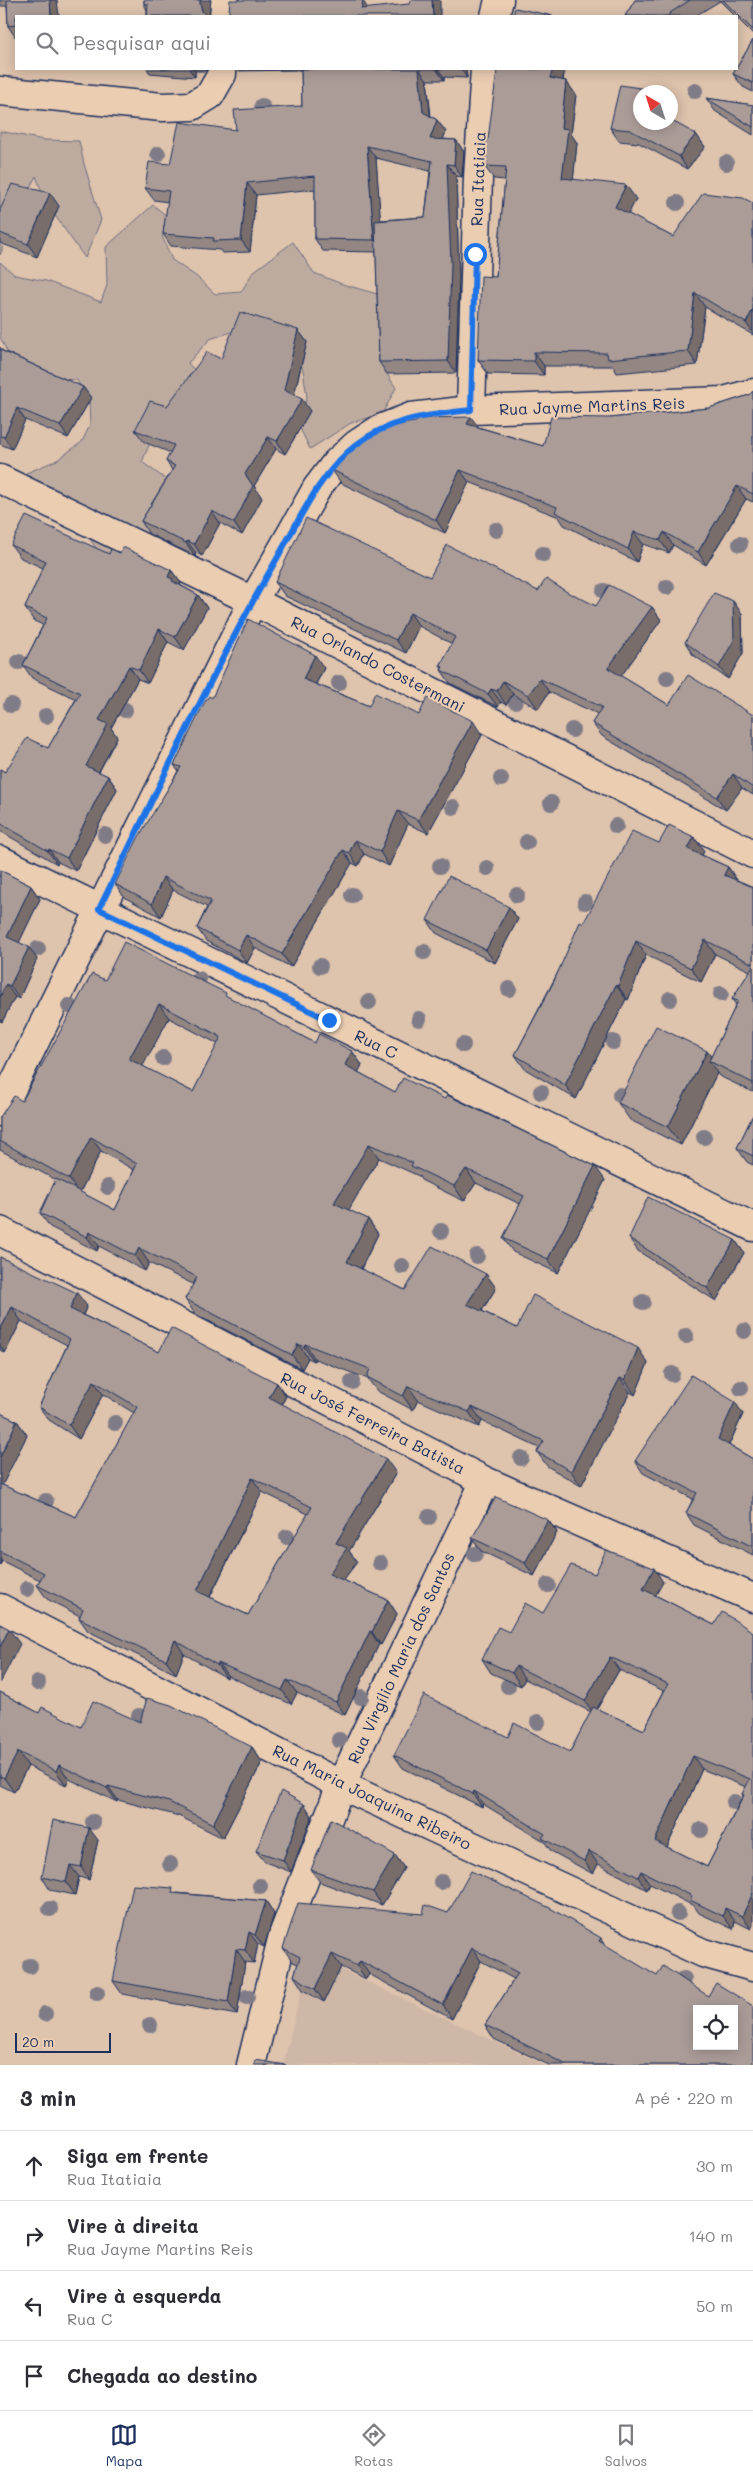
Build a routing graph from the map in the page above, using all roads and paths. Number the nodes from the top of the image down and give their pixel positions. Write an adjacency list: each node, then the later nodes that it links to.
1 (225, 0): 3 (street)
2 (500, 0): 4 (street)
3 (224, 15)
4 (495, 15)
5 (222, 70): 7 (street)
6 (485, 70): 9 (street, Rua Itatiaia)
7 (0, 91)
8 (753, 393): 9 (street, Rua Jayme Martins Reis)
9 (471, 410): 11 (street, Rua Jayme Martins Reis)
10 (0, 479): 11 (street, Rua Orlando Costermani)
11 (252, 601): 12 (street, Rua Orlando Costermani); 14 (street, Rua Jayme Martins Reis)
12 (753, 854)
13 (0, 860): 14 (street, Rua C)
14 (99, 909): 15 (street, Rua Jayme Martins Reis); 16 (street, Rua C)
15 (0, 1112)
16 (753, 1226)
17 (0, 1231): 18 (street, Rua José Ferreira Batista)
18 (485, 1481): 19 (street, Rua José Ferreira Batista); 21 (street, Rua Virgílio Maria dos Santos)
19 (753, 1598)
20 (0, 1608): 21 (street, Rua Maria Joaquina Ribeiro)
21 (341, 1785): 22 (street, Rua Maria Joaquina Ribeiro); 23 (street, Rua Virgílio Maria dos Santos)
22 (753, 1967)
23 (251, 2065)

